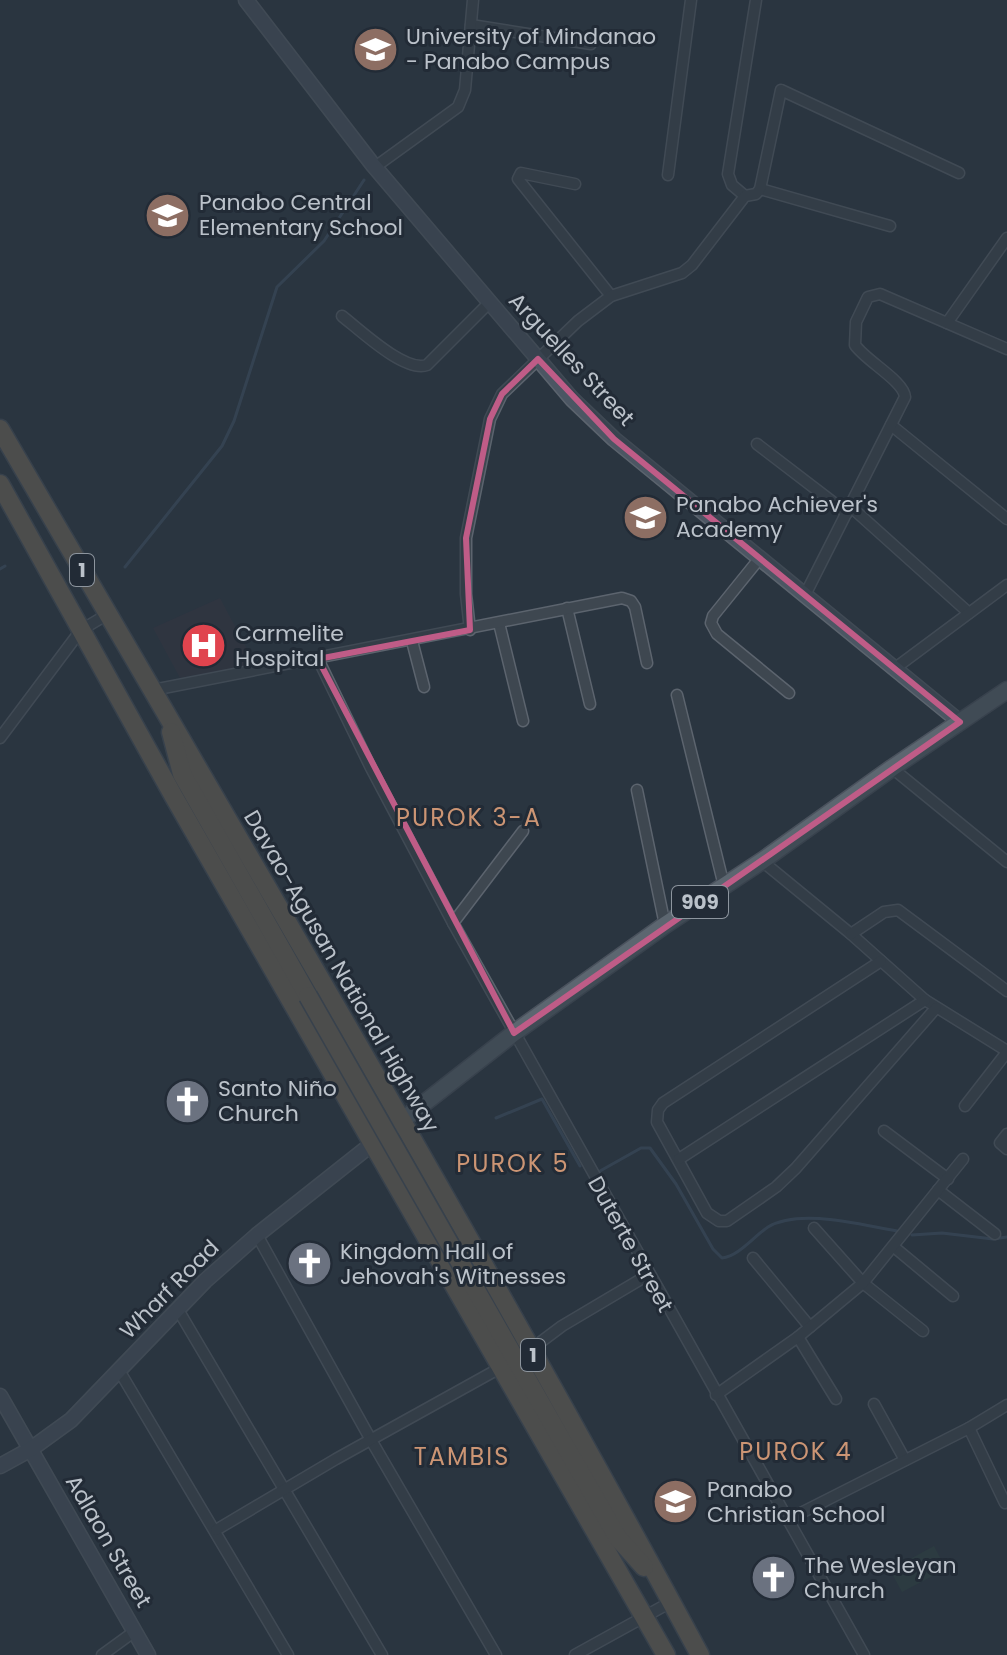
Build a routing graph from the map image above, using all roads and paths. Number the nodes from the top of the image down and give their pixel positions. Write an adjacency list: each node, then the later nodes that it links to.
1 (246, 0): 7 (street, Arguelles Street)
2 (473, 0): 5 (street)
3 (691, 0): 9 (street)
4 (756, 0): 12 (street)
5 (471, 25): 6 (street); 7 (street)
6 (591, 44)
7 (375, 167): 16 (street, Arguelles Street)
8 (959, 173): 11 (street)
9 (668, 175)
10 (575, 184): 15 (street)
11 (760, 189): 12 (street); 13 (street)
12 (745, 196): 15 (street)
13 (890, 226)
14 (1007, 238): 18 (street)
15 (611, 296): 20 (street)
16 (489, 303): 17 (street); 20 (street, Arguelles Street)
17 (342, 316)
18 (947, 323): 19 (street); 21 (street)
19 (1007, 349)
20 (538, 359): 27 (street, Arguelles Street); 35 (street)
21 (891, 425): 25 (street); 26 (street)
22 (0, 429): 32 (highway, Davao-Agusan National Highway / 1)
23 (757, 444): 25 (street)
24 (0, 484): 34 (highway, Davao-Agusan National Highway / 1)
25 (849, 510): 29 (street); 31 (street)
26 (1007, 519)
27 (759, 559): 29 (street, Arguelles Street); 42 (street)
28 (1007, 585): 31 (street)
29 (805, 595): 39 (street, Arguelles Street)
30 (567, 608): 33 (street); 38 (street); 45 (street)
31 (969, 613): 39 (street)
32 (108, 614): 34 (street); 41 (highway, Davao-Agusan National Highway / 1)
33 (499, 623): 35 (street); 47 (street)
34 (81, 630): 49 (highway, Davao-Agusan National Highway / 1); 50 (street)
35 (470, 630): 36 (street)
36 (412, 641): 37 (street); 40 (street)
37 (318, 659): 41 (street); 58 (street, Duterte Street)
38 (647, 663)
39 (894, 669): 48 (street, Arguelles Street)
40 (424, 687)
41 (153, 690): 46 (highway, Davao-Agusan National Highway / 1)
42 (789, 693)
43 (1005, 694): 48 (main road, 909)
44 (677, 695): 57 (street)
45 (590, 704)
46 (165, 710): 52 (highway, Davao-Agusan National Highway / 1); 68 (highway, Davao-Agusan National Highway / 1)
47 (523, 721)
48 (960, 722): 51 (main road, 909)
49 (135, 727): 52 (highway, Davao-Agusan National Highway / 1); 71 (highway, Davao-Agusan National Highway / 1)
50 (0, 738)
51 (892, 768): 55 (main road, 909); 56 (street)
52 (182, 774): 106 (highway, Davao-Agusan National Highway / 1, bridge)
53 (637, 790): 59 (street)
54 (523, 831): 58 (street)
55 (762, 861): 57 (main road, 909); 60 (street)
56 (1007, 862)
57 (724, 886): 59 (main road, 909)
58 (453, 923): 65 (street, Duterte Street)
59 (665, 925): 65 (main road, 909)
60 (851, 934): 61 (street); 62 (street)
61 (881, 961): 63 (street); 73 (street)
62 (1007, 991)
63 (925, 1000): 64 (street); 73 (street)
64 (936, 1008): 66 (street); 73 (street)
65 (514, 1033): 68 (main road, 909); 82 (street, Duterte Street)
66 (1007, 1051): 67 (street)
67 (965, 1106)
68 (400, 1122): 71 (main road, 909); 89 (highway, Davao-Agusan National Highway / 1)
69 (884, 1131): 75 (street)
70 (1007, 1134): 72 (street)
71 (372, 1144): 79 (street, Wharf Road); 90 (highway, Davao-Agusan National Highway / 1)
72 (1007, 1149)
73 (679, 1159)
74 (963, 1159): 75 (street)
75 (948, 1179): 76 (street)
76 (938, 1190): 78 (street); 80 (street)
77 (814, 1228): 83 (street)
78 (995, 1234)
79 (257, 1235): 85 (street, Wharf Road); 98 (street)
80 (894, 1247): 83 (street); 84 (street)
81 (753, 1258): 86 (street)
82 (648, 1275): 89 (street); 92 (street, Duterte Street)
83 (863, 1283): 86 (street); 87 (street)
84 (953, 1296)
85 (177, 1308): 91 (street, Wharf Road); 102 (street)
86 (810, 1327): 88 (street)
87 (923, 1331)
88 (798, 1337): 92 (street); 94 (street)
89 (530, 1350): 107 (highway, Davao-Agusan National Highway / 1)
90 (500, 1368): 98 (street); 108 (highway, Davao-Agusan National Highway / 1)
91 (120, 1372): 99 (street, Wharf Road); 105 (street)
92 (716, 1395): 104 (street, Duterte Street)
93 (0, 1396): 99 (street, Adlaon Street)
94 (836, 1399)
95 (874, 1404): 100 (street)
96 (1007, 1405): 97 (street)
97 (969, 1428): 100 (street); 103 (street)
98 (371, 1440): 102 (street); 114 (street)
99 (31, 1449): 101 (street, Wharf Road); 109 (street, Adlaon Street)
100 (905, 1460): 104 (street)
101 (0, 1466)
102 (286, 1489): 105 (street); 113 (street)
103 (1005, 1503)
104 (787, 1520): 118 (street, Duterte Street)
105 (216, 1530): 112 (street)
106 (618, 1538): 107 (highway, Davao-Agusan National Highway / 1); 108 (highway, Davao-Agusan National Highway / 1)
107 (668, 1596): 108 (street); 117 (highway, Davao-Agusan National Highway / 1)
108 (640, 1611): 115 (street); 116 (highway, Davao-Agusan National Highway / 1)
109 (135, 1631): 110 (street); 111 (street, Adlaon Street)
110 (102, 1655)
111 (148, 1655)
112 (288, 1655)
113 (382, 1655)
114 (496, 1655)
115 (575, 1655)
116 (666, 1655)
117 (700, 1655)
118 (864, 1655)

